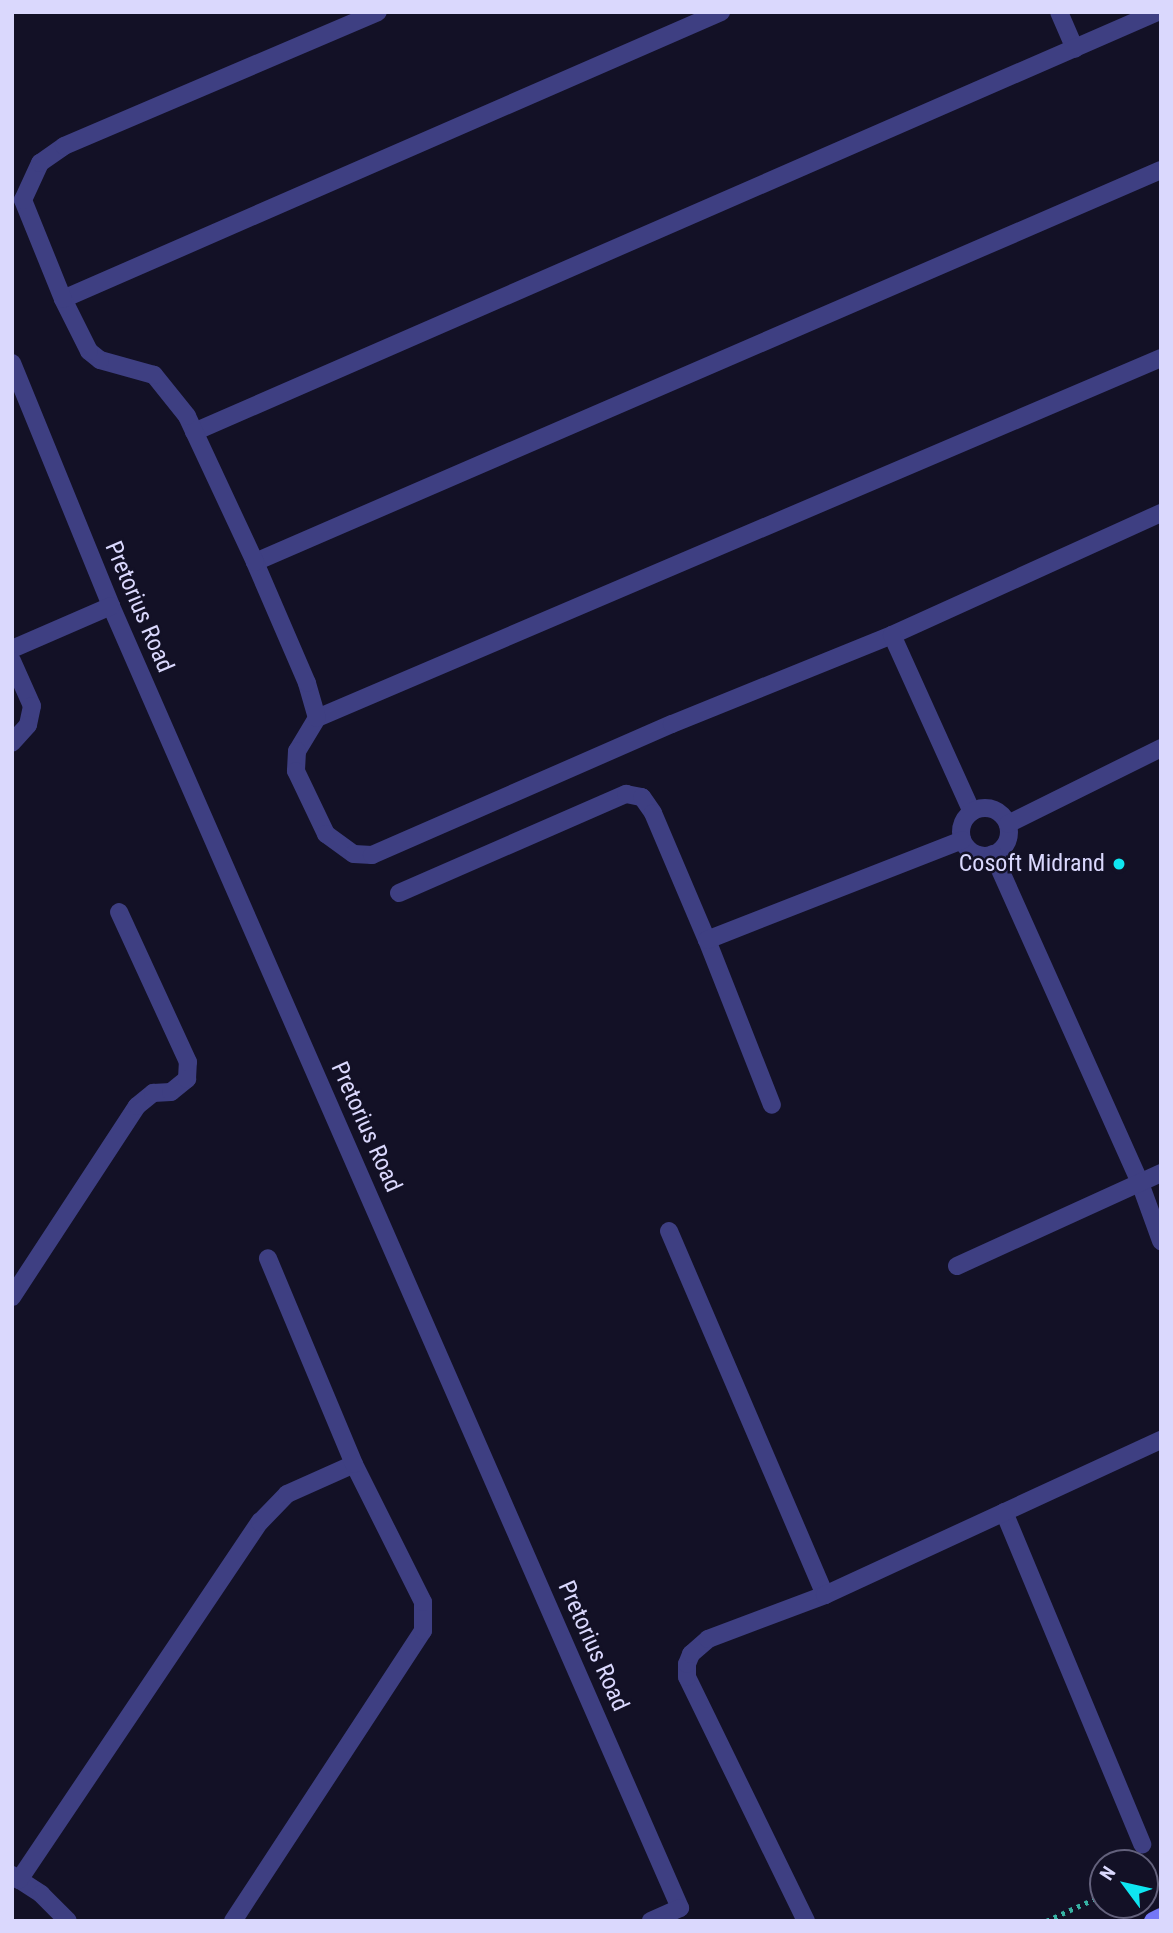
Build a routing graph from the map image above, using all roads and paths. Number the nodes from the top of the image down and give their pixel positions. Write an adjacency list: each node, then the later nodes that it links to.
1 (378, 12): 7 (street)
2 (721, 12): 7 (street)
3 (1059, 12): 5 (street)
4 (1157, 12): 5 (street)
5 (1075, 49): 10 (street)
6 (1161, 170): 12 (street)
7 (63, 299): 10 (street)
8 (1161, 358): 17 (street)
9 (12, 363): 13 (street, Pretorius Road)
10 (194, 432): 12 (street)
11 (1161, 513): 14 (street)
12 (255, 562): 17 (street)
13 (111, 606): 15 (street); 45 (street, Pretorius Road)
14 (892, 635): 17 (street); 20 (street)
15 (12, 649)
16 (12, 661): 18 (street)
17 (317, 718)
18 (12, 743)
19 (1161, 748): 21 (street)
20 (972, 812): 21 (street); 22 (street)
21 (1008, 824): 23 (street)
22 (962, 841): 23 (street); 26 (street)
23 (993, 854): 29 (street)
24 (399, 893): 26 (street)
25 (119, 912): 34 (street)
26 (707, 940): 27 (street)
27 (772, 1105)
28 (1161, 1173): 29 (street)
29 (1140, 1183): 31 (street); 33 (street)
30 (669, 1231): 38 (street)
31 (1161, 1241)
32 (268, 1258): 36 (street)
33 (957, 1266)
34 (12, 1297)
35 (1161, 1440): 37 (street)
36 (354, 1464): 40 (street); 44 (street)
37 (1004, 1512): 38 (street); 39 (street)
38 (825, 1595): 46 (street)
39 (1142, 1844)
40 (16, 1877): 43 (street)
41 (1089, 1901): 47 (path)
42 (1161, 1917): 48 (street)
43 (68, 1921)
44 (233, 1921)
45 (651, 1921)
46 (806, 1921)
47 (1046, 1921)
48 (1153, 1921)

